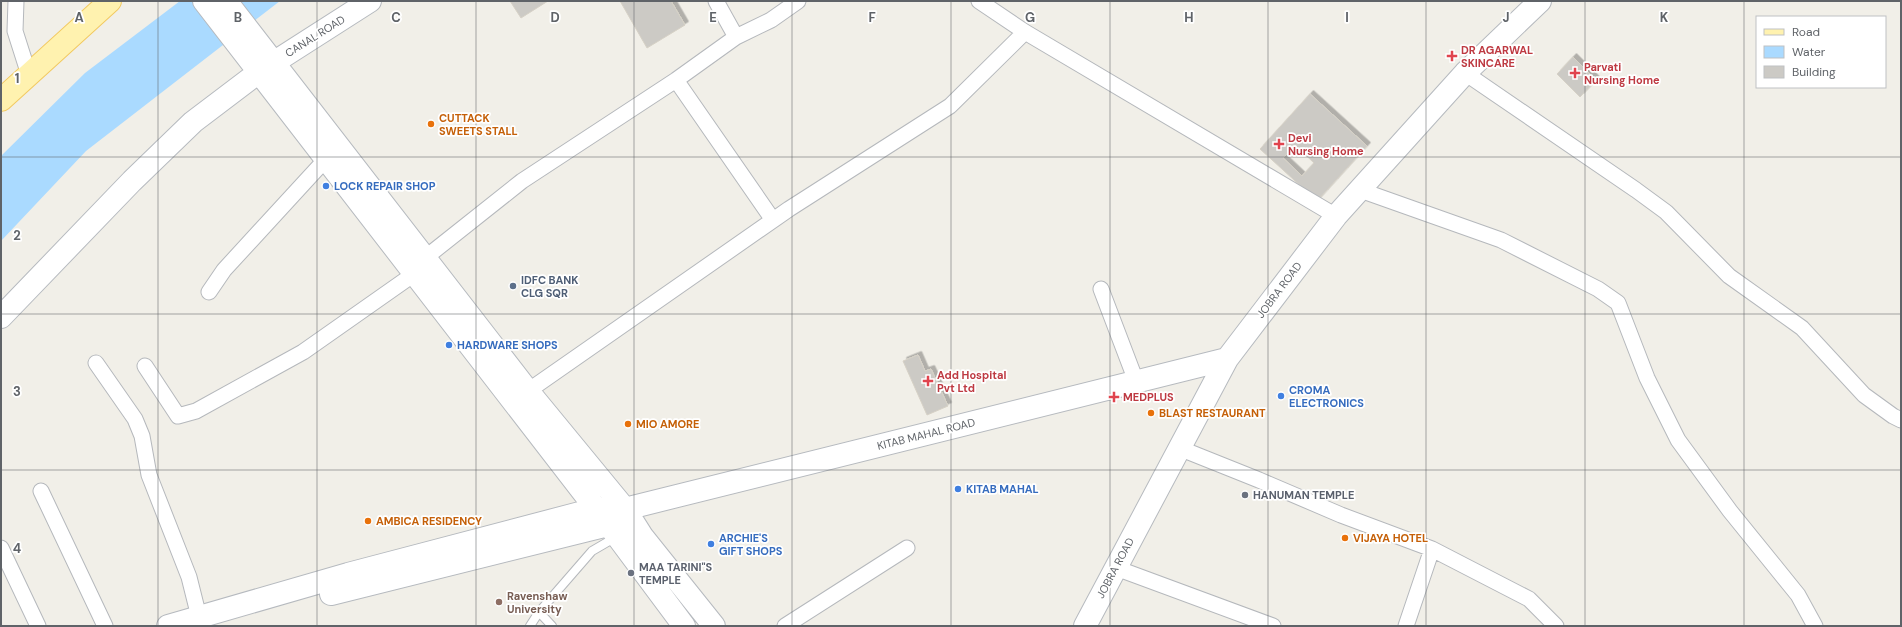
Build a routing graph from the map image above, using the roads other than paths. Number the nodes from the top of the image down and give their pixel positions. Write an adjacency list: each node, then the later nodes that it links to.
1 (16, 1): 14 (street)
2 (110, 1): 14 (main road)
3 (204, 1): 12 (main road)
4 (226, 1): 12 (main road)
5 (370, 1): 12 (main road, CANAL ROAD)
6 (716, 1): 11 (street)
7 (798, 1): 11 (street)
8 (979, 1): 10 (street)
9 (1540, 1): 13 (main road, JOBRA ROAD)
10 (1025, 32): 19 (street); 20 (street)
11 (736, 37): 15 (street)
12 (263, 62): 17 (main road); 21 (main road); 24 (main road, CANAL ROAD)
13 (1465, 73): 18 (main road, JOBRA ROAD); 30 (street)
14 (29, 75): 16 (main road)
15 (676, 80): 20 (street); 21 (street)
16 (1, 100)
17 (326, 159): 21 (main road); 23 (street)
18 (1360, 190): 19 (main road, JOBRA ROAD); 53 (street)
19 (1336, 216): 25 (main road, JOBRA ROAD)
20 (773, 220): 29 (street)
21 (420, 266): 27 (street); 29 (main road); 34 (main road)
22 (1101, 290): 28 (street)
23 (209, 292)
24 (1, 317)
25 (1227, 359): 28 (main road, KITAB MAHAL ROAD); 31 (main road, JOBRA ROAD)
26 (96, 364): 40 (street)
27 (144, 366)
28 (1136, 381): 33 (main road, KITAB MAHAL ROAD)
29 (528, 391): 33 (main road)
30 (1901, 420)
31 (1179, 448): 37 (street); 38 (main road, JOBRA ROAD)
32 (42, 491): 42 (street)
33 (625, 509): 34 (main road, KITAB MAHAL ROAD); 47 (main road)
34 (606, 523): 39 (lane); 40 (main road, KITAB MAHAL ROAD); 46 (main road)
35 (1, 548): 41 (street)
36 (907, 548): 48 (street)
37 (1432, 549): 51 (street); 52 (street)
38 (1116, 568): 49 (main road, JOBRA ROAD); 50 (street)
39 (539, 612): 44 (lane); 45 (lane)
40 (203, 621): 43 (main road, KITAB MAHAL ROAD)
41 (38, 626)
42 (105, 626)
43 (168, 626)
44 (530, 626)
45 (552, 626)
46 (684, 626)
47 (714, 626)
48 (785, 626)
49 (1085, 626)
50 (1273, 626)
51 (1406, 626)
52 (1556, 626)
53 (1815, 626)

